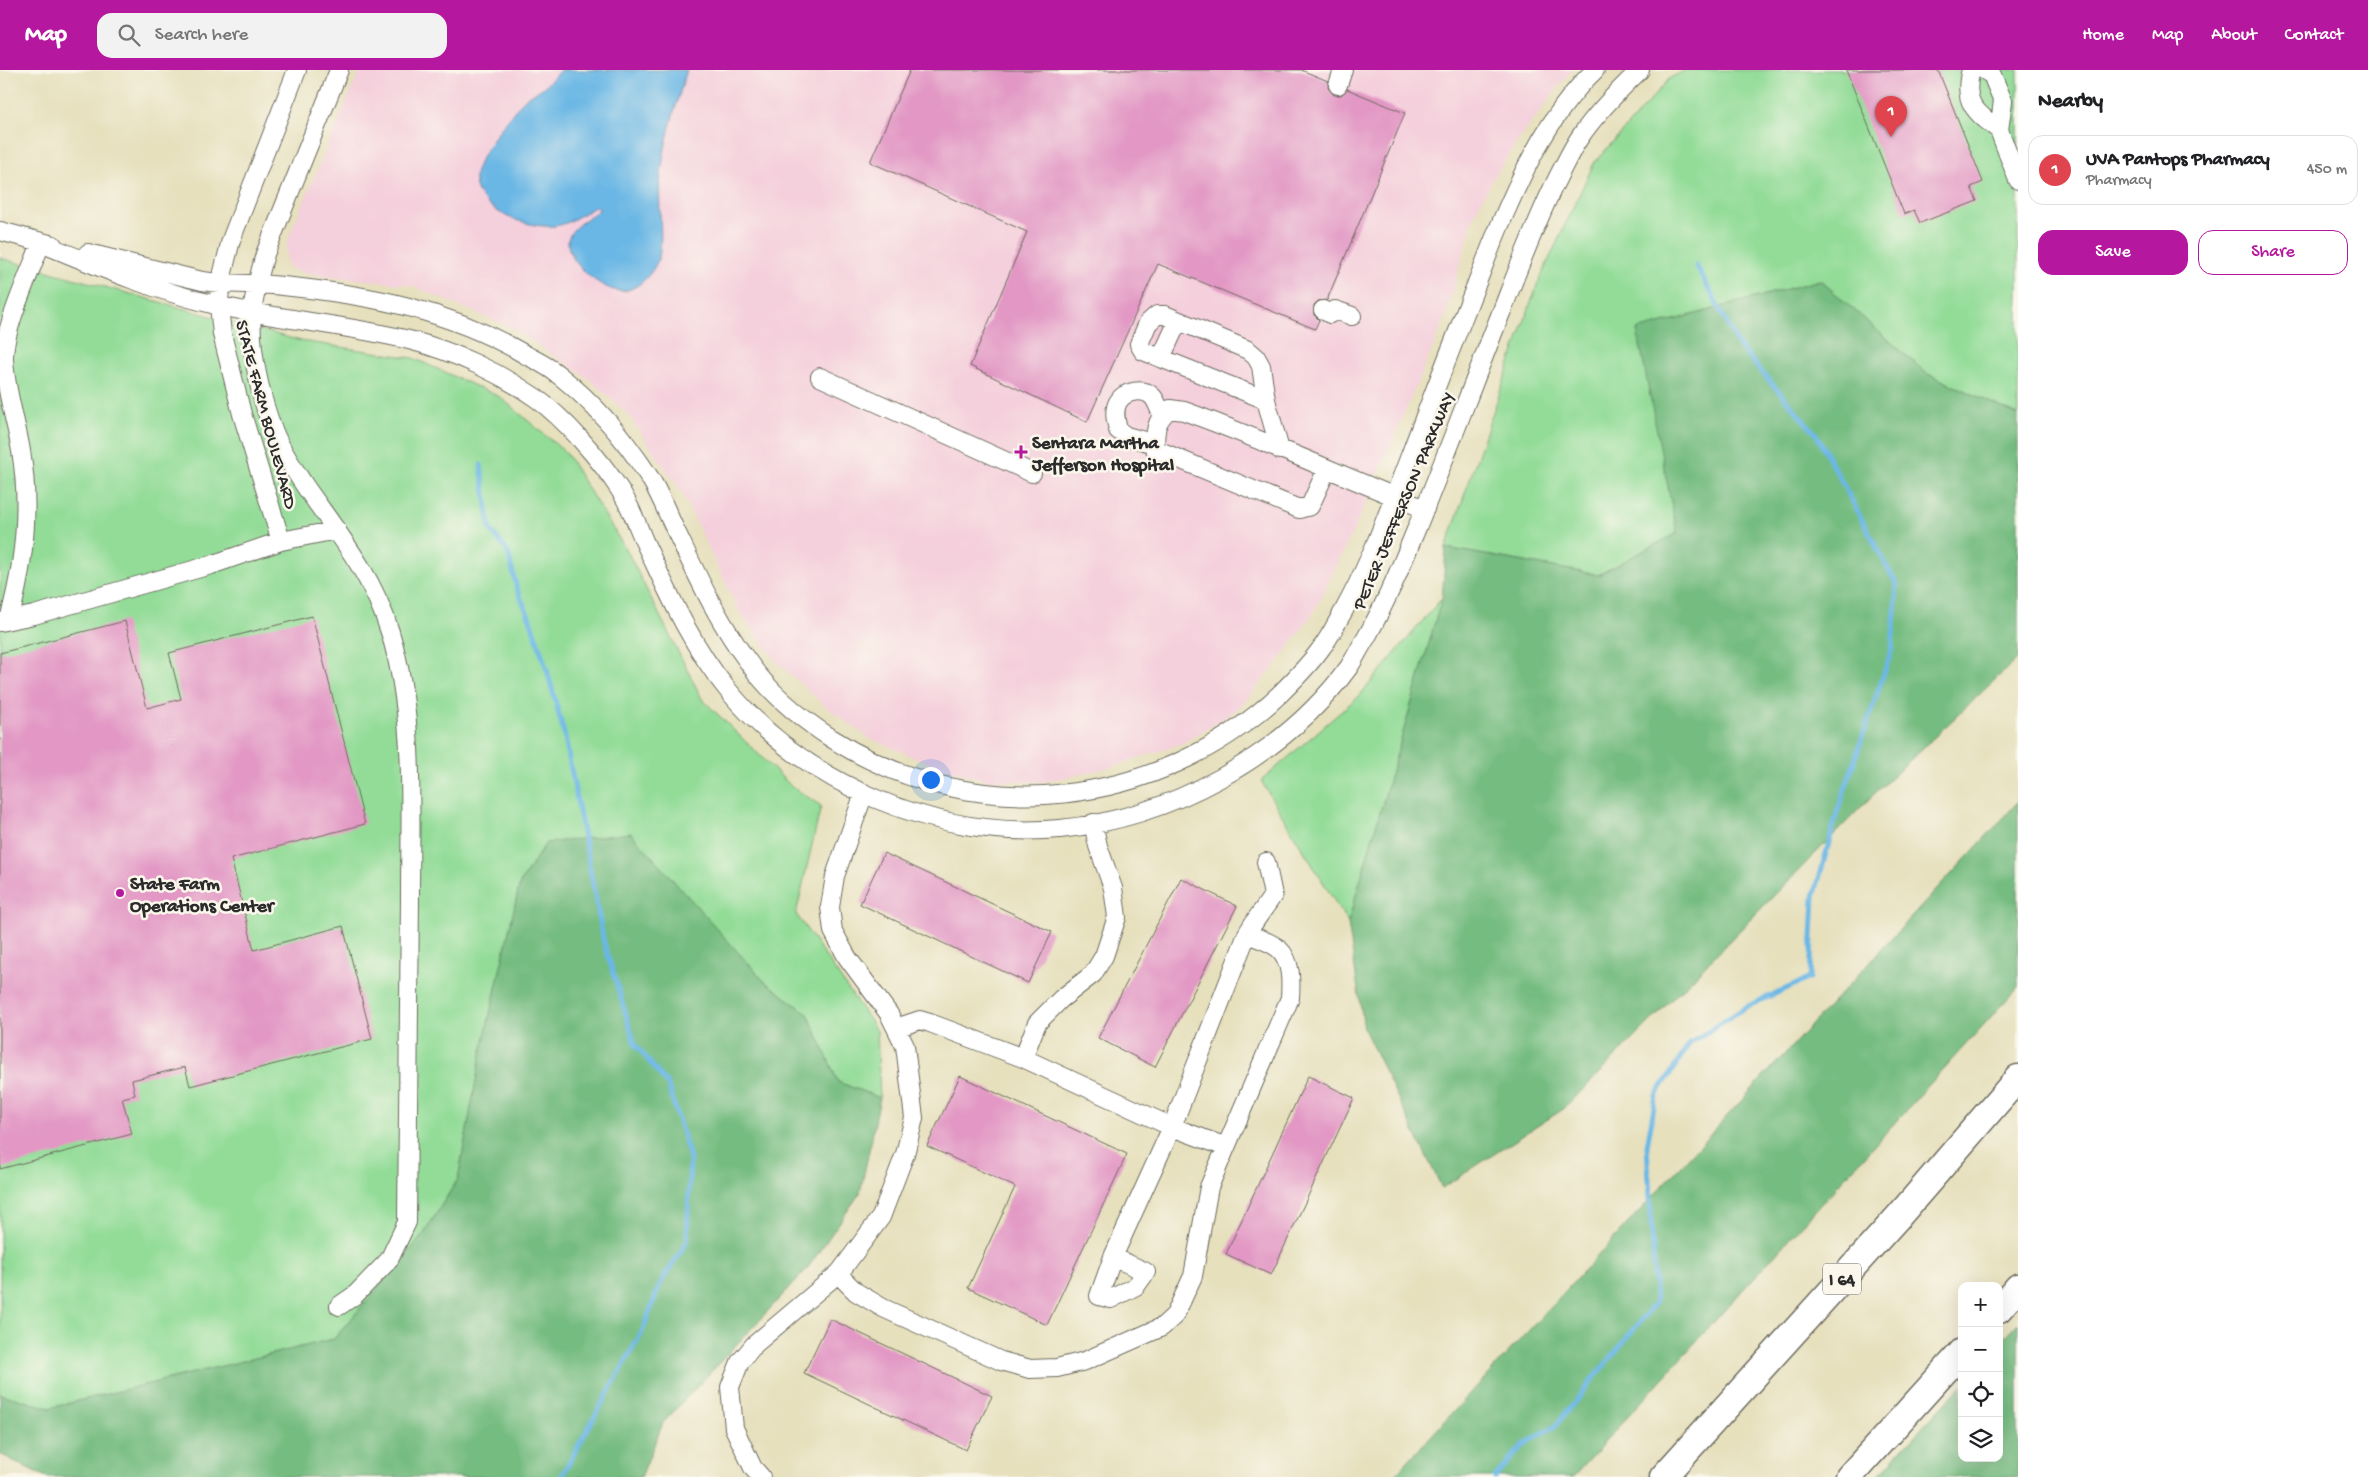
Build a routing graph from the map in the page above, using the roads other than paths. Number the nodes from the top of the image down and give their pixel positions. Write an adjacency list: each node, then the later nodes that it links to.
1 (298, 70): 11 (street, STATE FARM BOULEVARD)
2 (339, 70): 12 (street, STATE FARM BOULEVARD)
3 (1595, 70): 26 (street, PETER JEFFERSON PARKWAY)
4 (1640, 70): 27 (street, PETER JEFFERSON PARKWAY)
5 (1971, 70): 7 (street)
6 (1984, 70): 7 (street)
7 (1999, 130): 8 (street)
8 (2018, 180)
9 (0, 231): 10 (street)
10 (41, 243): 11 (street, PETER JEFFERSON PARKWAY); 13 (street, PETER JEFFERSON PARKWAY); 30 (street)
11 (220, 284): 12 (street, PETER JEFFERSON PARKWAY); 13 (street, STATE FARM BOULEVARD)
12 (257, 284): 15 (street, STATE FARM BOULEVARD); 26 (street, PETER JEFFERSON PARKWAY)
13 (219, 306): 15 (street, PETER JEFFERSON PARKWAY); 29 (street, STATE FARM BOULEVARD)
14 (1328, 306): 16 (street)
15 (252, 312): 28 (street, STATE FARM BOULEVARD); 31 (street, PETER JEFFERSON PARKWAY)
16 (1352, 316)
17 (1178, 320): 18 (street); 18 (street); 20 (street)
18 (1161, 358): 20 (street)
19 (820, 377): 25 (street)
20 (1266, 400): 23 (street)
21 (1162, 415): 22 (street); 22 (street); 23 (street)
22 (1155, 444): 24 (street)
23 (1280, 450): 24 (street)
24 (1327, 469): 26 (street)
25 (1032, 473)
26 (1394, 497): 27 (street)
27 (1425, 508): 32 (street, PETER JEFFERSON PARKWAY)
28 (337, 530): 29 (street); 44 (street, STATE FARM BOULEVARD)
29 (281, 541): 30 (street)
30 (4, 621)
31 (864, 793): 32 (street, PETER JEFFERSON PARKWAY); 35 (street)
32 (1093, 823): 36 (street)
33 (1266, 862): 34 (street)
34 (1247, 934): 38 (street); 39 (street)
35 (896, 1028): 36 (street); 41 (street)
36 (1023, 1058): 38 (street)
37 (2018, 1078): 47 (highway, I 64)
38 (1172, 1127): 39 (street); 40 (street)
39 (1226, 1147): 41 (street)
40 (1113, 1257)
41 (838, 1274): 46 (street)
42 (2018, 1287): 43 (highway)
43 (2003, 1304)
44 (339, 1306)
45 (1958, 1356): 48 (highway)
46 (761, 1477)
47 (1663, 1477)
48 (1849, 1477)

